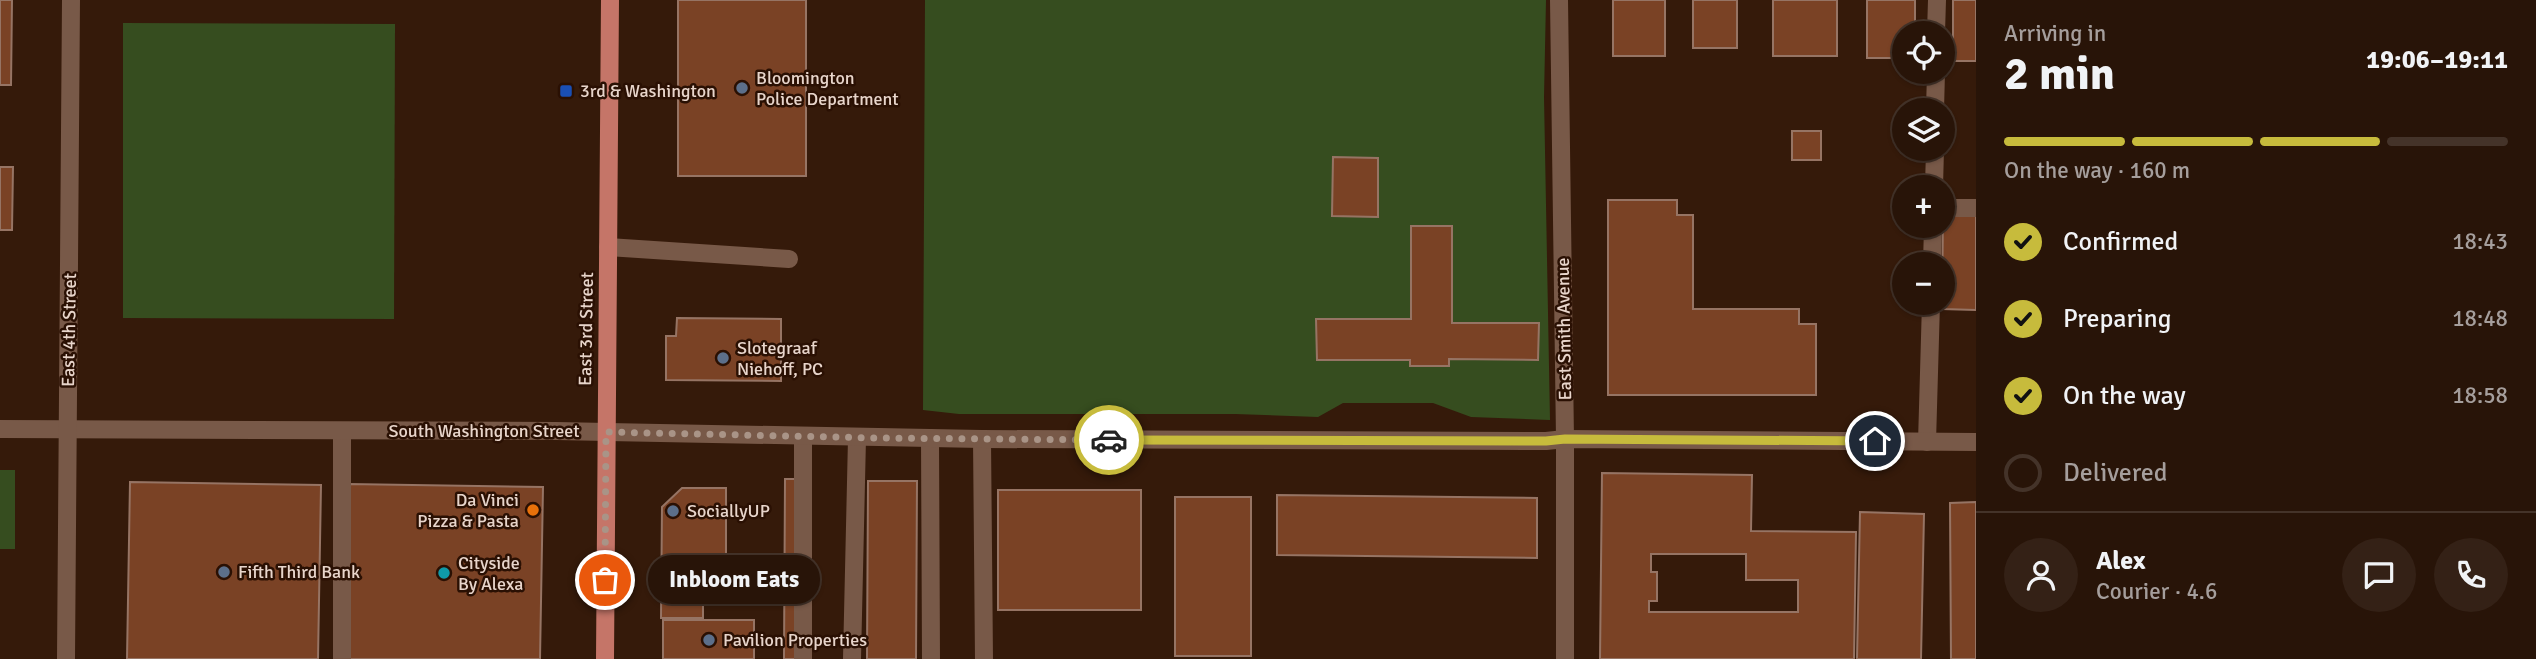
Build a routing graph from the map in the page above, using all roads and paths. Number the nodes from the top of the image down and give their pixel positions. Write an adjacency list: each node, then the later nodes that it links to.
1 (71, 0): 12 (street, East 4th Street)
2 (610, 0): 8 (main road, East 3rd Street)
3 (1559, 0): 19 (street, East Smith Avenue)
4 (1937, 0): 5 (street)
5 (1936, 21)
6 (1955, 208): 7 (street)
7 (1976, 208)
8 (608, 247): 9 (street); 14 (main road, East 3rd Street)
9 (789, 259)
10 (1931, 315): 20 (street)
11 (0, 429): 12 (street, South Washington Street)
12 (67, 430): 13 (street, South Washington Street); 22 (street, East 4th Street)
13 (342, 431): 14 (street, South Washington Street); 23 (street)
14 (606, 432): 15 (street, South Washington Street); 24 (main road, East 3rd Street)
15 (803, 436): 16 (street, South Washington Street); 25 (street)
16 (857, 438): 17 (street, South Washington Street); 26 (street)
17 (930, 438): 18 (street, South Washington Street); 27 (street)
18 (982, 439): 19 (street, South Washington Street); 28 (street)
19 (1565, 439): 20 (street, South Washington Street); 29 (street, East Smith Avenue)
20 (1927, 442): 21 (street, South Washington Street)
21 (1976, 442)
22 (66, 659)
23 (342, 659)
24 (604, 659)
25 (803, 659)
26 (852, 659)
27 (931, 659)
28 (984, 659)
29 (1565, 659)

